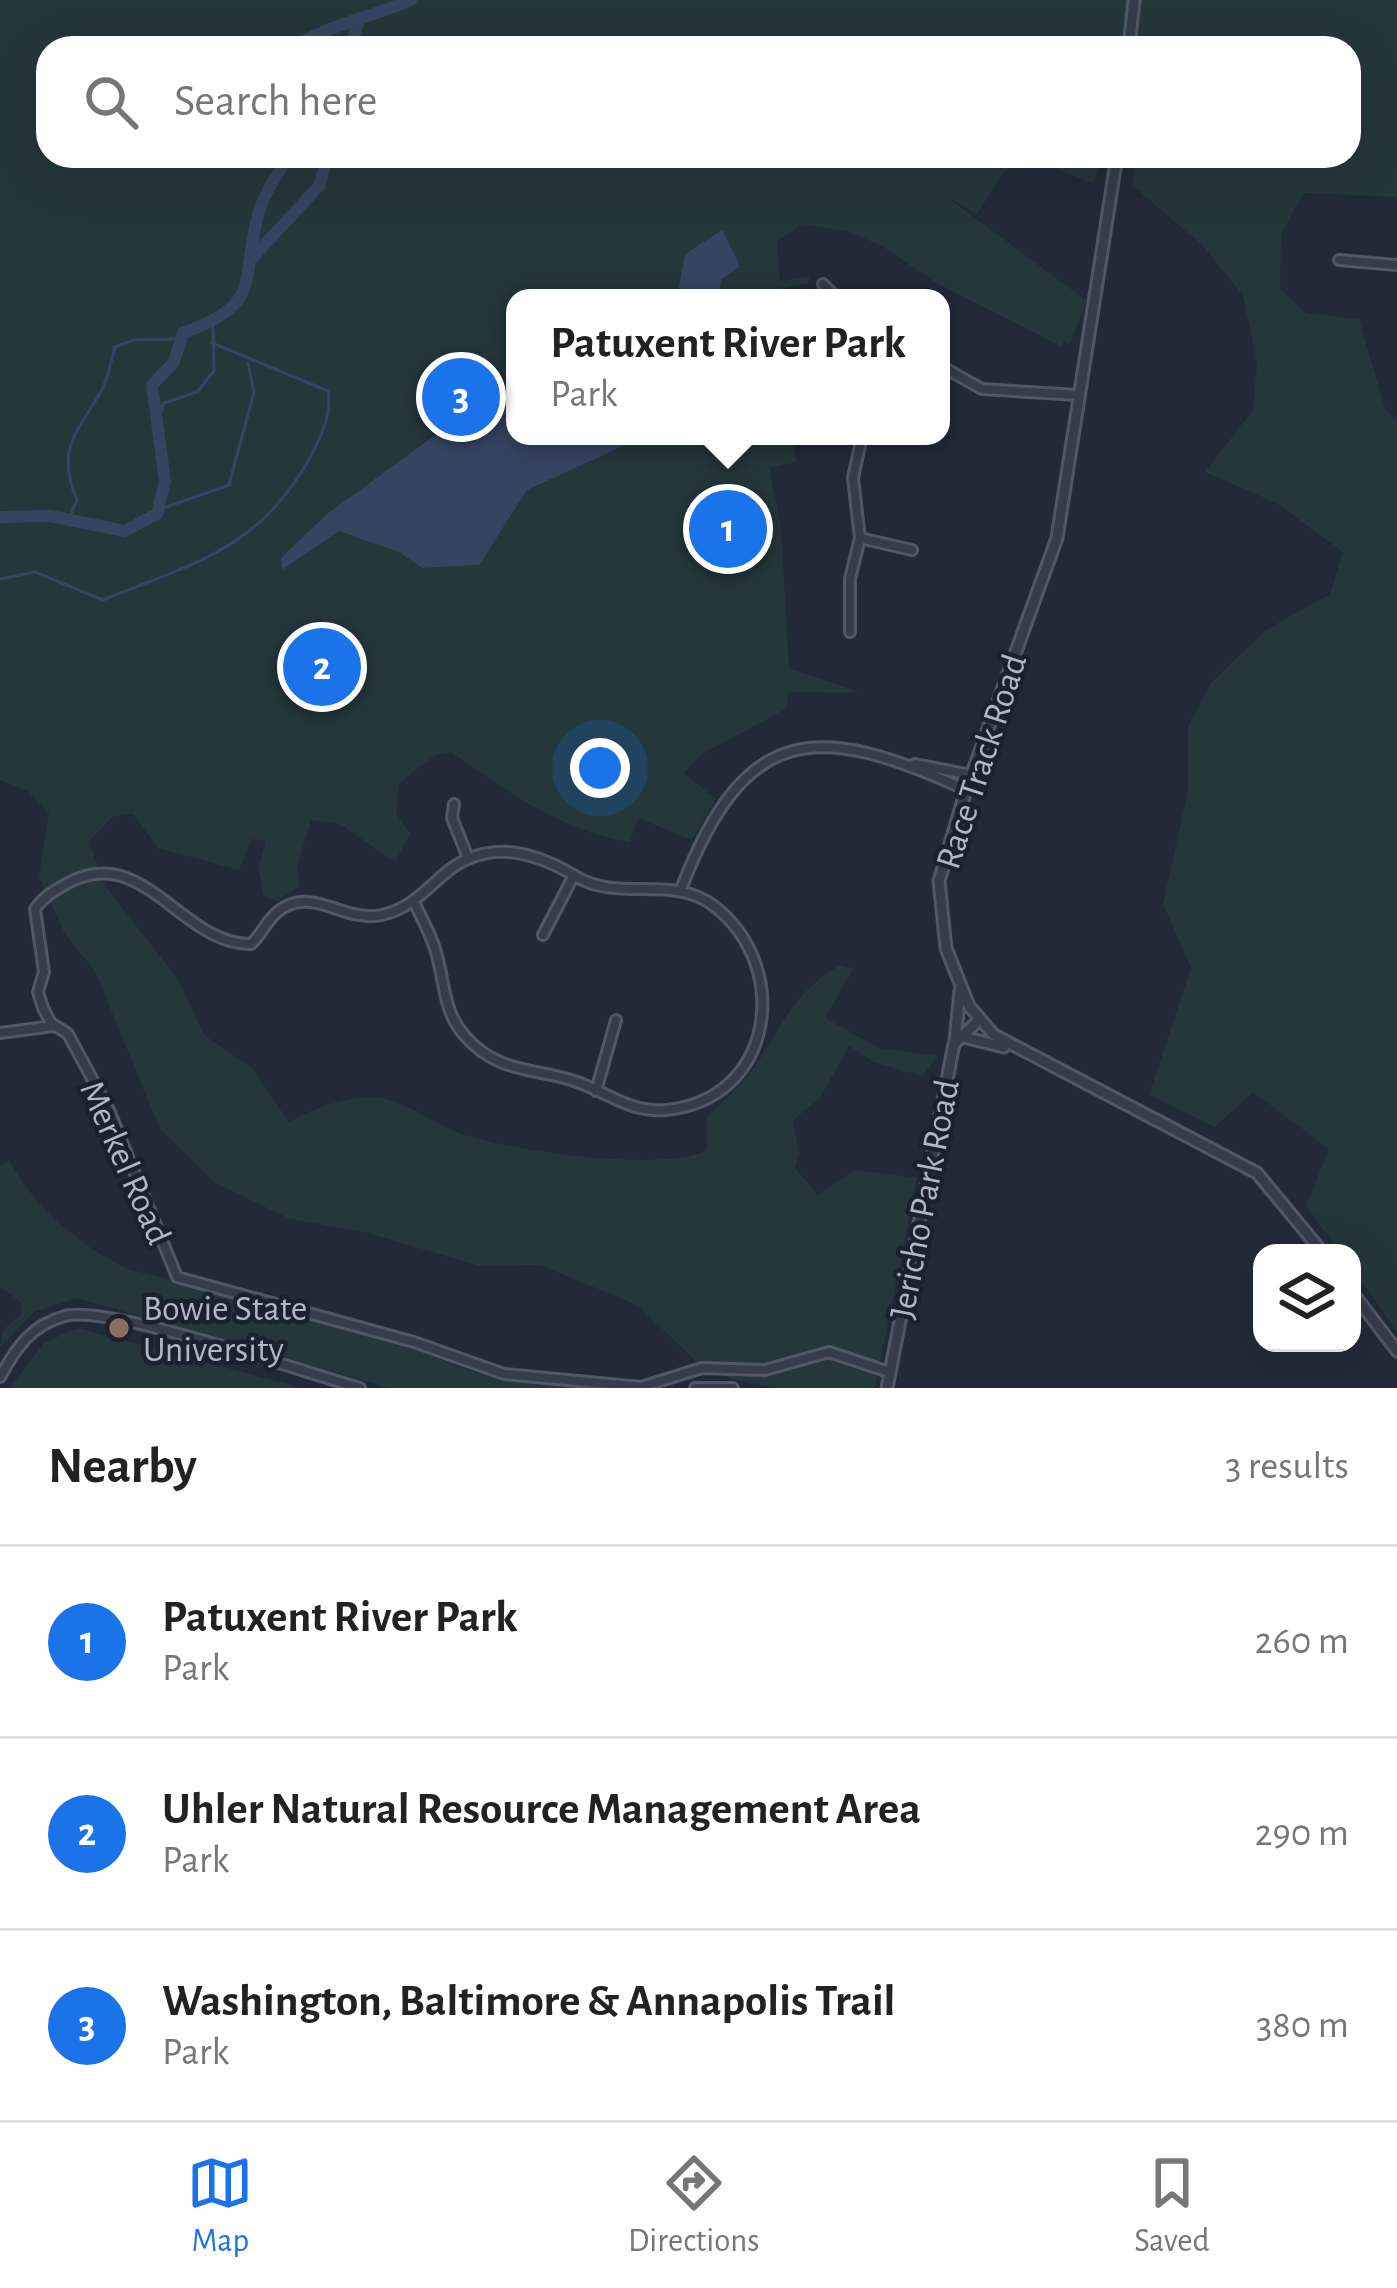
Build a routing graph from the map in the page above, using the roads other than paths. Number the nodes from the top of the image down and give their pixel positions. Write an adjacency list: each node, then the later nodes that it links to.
1 (1134, 0): 2 (street)
2 (1130, 36)
3 (1116, 168): 9 (street, Race Track Road)
4 (1339, 260): 5 (street)
5 (1397, 266)
6 (823, 284): 7 (street)
7 (828, 289)
8 (950, 371): 9 (street)
9 (1077, 395): 15 (street, Race Track Road)
10 (860, 445): 11 (street)
11 (860, 538): 12 (street); 13 (street)
12 (912, 550)
13 (850, 632)
14 (908, 764): 15 (street); 16 (street); 20 (street)
15 (971, 775): 16 (street, Race Track Road)
16 (966, 790): 23 (street, Race Track Road)
17 (454, 804): 18 (street)
18 (468, 858): 19 (street); 21 (street)
19 (574, 875): 20 (street); 22 (street)
20 (681, 889): 30 (street)
21 (414, 902): 26 (street, Merkel Road); 30 (street)
22 (543, 935)
23 (958, 980): 25 (street, Race Track Road); 28 (street)
24 (616, 1020): 30 (street)
25 (979, 1020): 28 (street, Jericho Park Road); 29 (street, Race Track Road)
26 (55, 1025): 27 (street); 34 (street, Merkel Road)
27 (0, 1033)
28 (956, 1041): 29 (street); 34 (street, Jericho Park Road)
29 (1022, 1050): 31 (street, Race Track Road)
30 (596, 1090)
31 (1316, 1244)
32 (1361, 1304): 33 (street)
33 (1397, 1351)
34 (889, 1372): 39 (street, Jericho Park Road)
35 (0, 1377): 36 (street)
36 (360, 1388)
37 (695, 1388): 38 (street)
38 (733, 1388)
39 (887, 1388)

